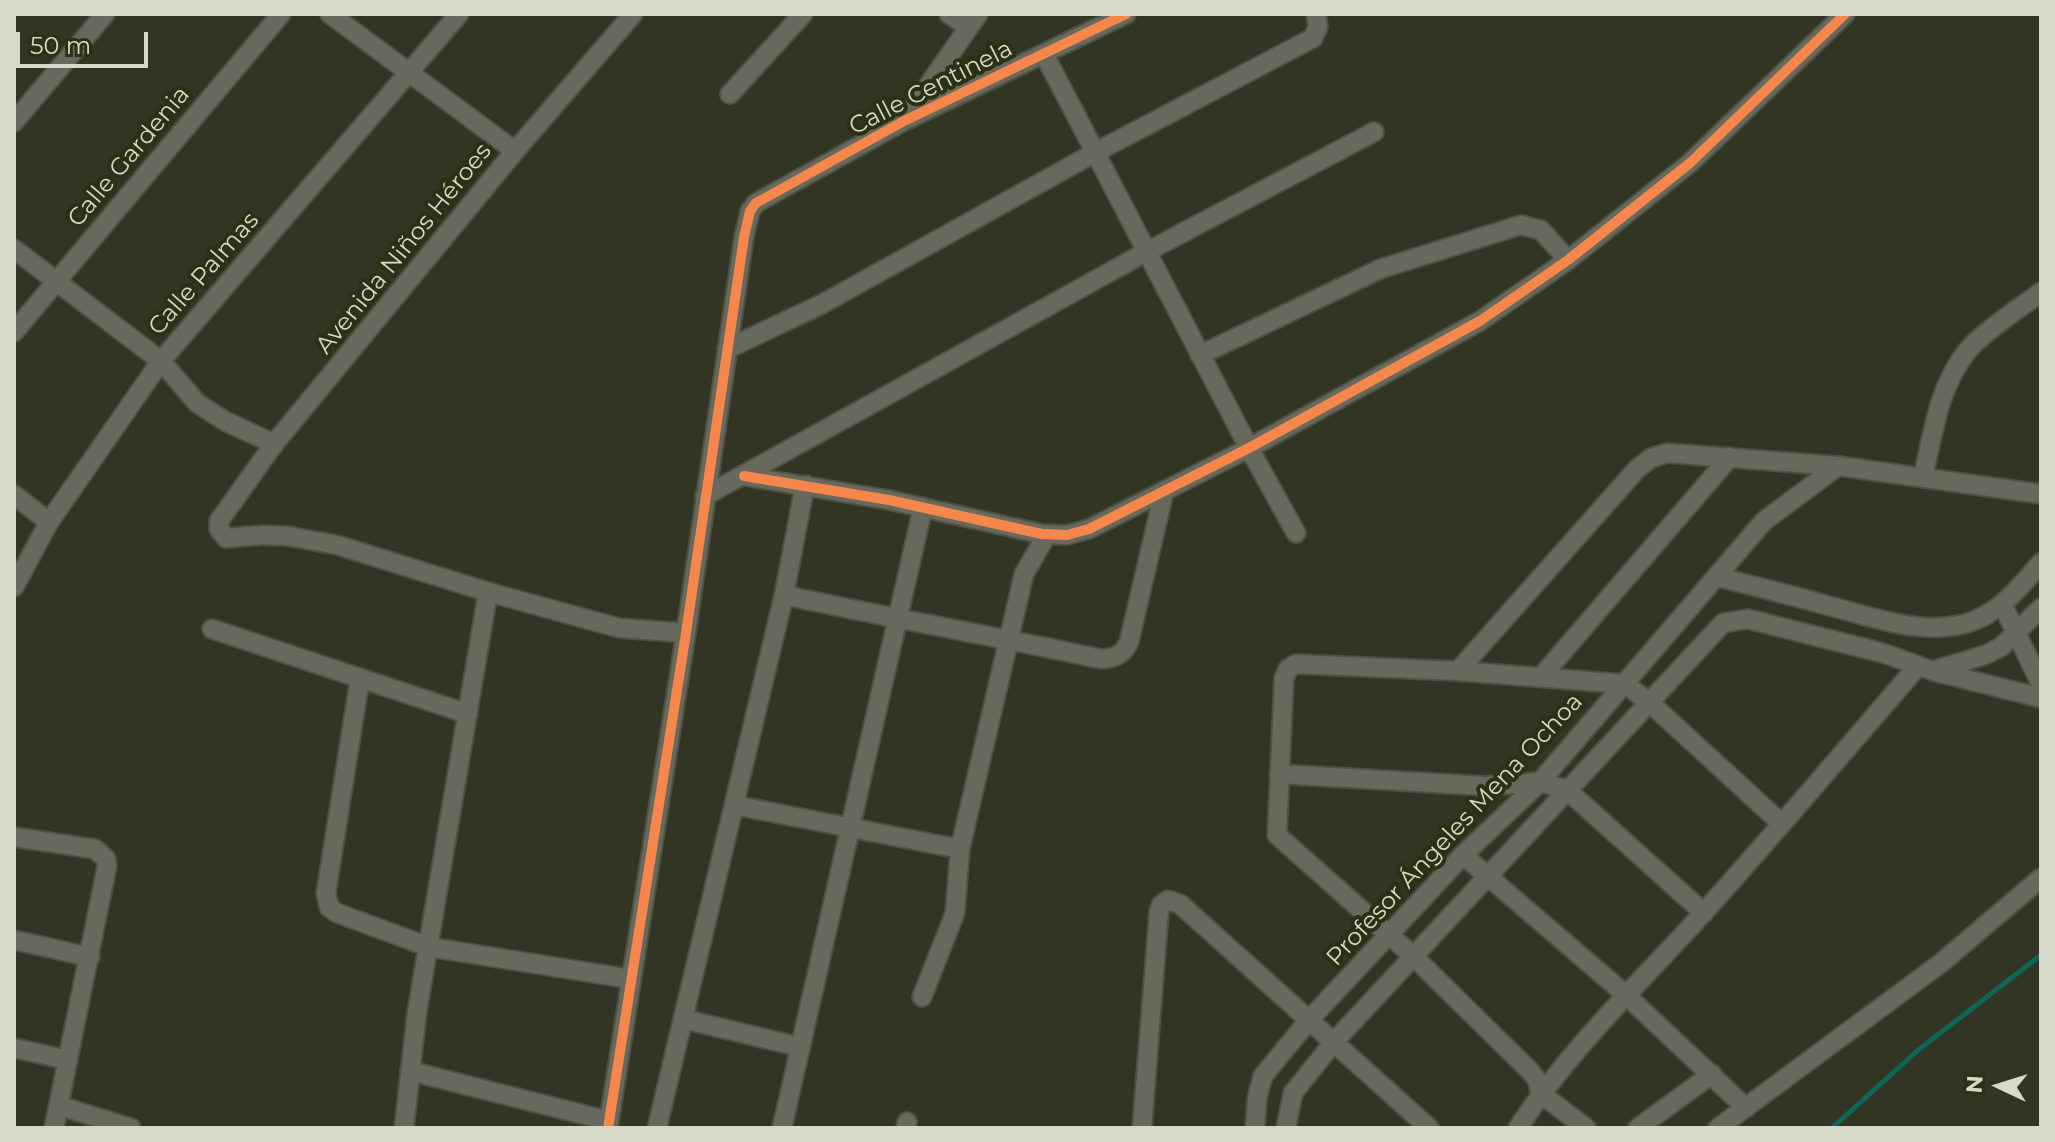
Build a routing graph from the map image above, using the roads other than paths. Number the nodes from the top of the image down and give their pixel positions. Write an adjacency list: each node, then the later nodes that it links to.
1 (105, 14): 16 (street)
2 (281, 14): 23 (street, Calle Gardenia)
3 (330, 14): 13 (street)
4 (459, 14): 13 (street, Calle Palmas)
5 (633, 14): 18 (street, Avenida Niños Héroes)
6 (803, 14): 14 (street)
7 (949, 14): 11 (street)
8 (1126, 14): 12 (street, Calle Centinela)
9 (1316, 14): 19 (street)
10 (1845, 14): 22 (street)
11 (972, 20): 15 (street)
12 (1044, 54): 15 (street, Calle Centinela); 19 (street)
13 (409, 72): 18 (street); 28 (street, Calle Palmas)
14 (730, 94)
15 (904, 121): 26 (street, Calle Centinela)
16 (14, 122)
17 (1374, 132): 21 (street)
18 (515, 151): 29 (street, Avenida Niños Héroes)
19 (1096, 152): 21 (street); 26 (street)
20 (14, 249): 23 (street)
21 (1146, 252): 27 (street); 33 (street)
22 (1568, 260): 27 (street); 30 (street)
23 (56, 282): 25 (street, Calle Gardenia); 28 (street)
24 (2041, 292): 34 (street)
25 (14, 332)
26 (727, 349): 39 (street)
27 (1200, 355): 30 (street)
28 (161, 361): 29 (street); 41 (street, Calle Palmas)
29 (274, 444): 47 (street, Avenida Niños Héroes)
30 (1249, 448): 36 (street); 42 (street)
31 (1730, 457): 32 (street); 59 (street); 60 (street)
32 (1838, 466): 34 (street); 45 (street, Profesor Ángeles Mena Ochoa)
33 (744, 476): 35 (street); 39 (street)
34 (1923, 478): 37 (street)
35 (805, 485): 40 (street); 48 (street)
36 (1164, 492): 43 (street); 56 (street)
37 (2041, 494)
38 (14, 495): 41 (street)
39 (705, 496): 55 (street)
40 (923, 507): 43 (street); 51 (street)
41 (49, 522): 46 (street, Calle Palmas)
42 (1296, 533)
43 (1047, 534): 56 (street)
44 (2041, 563): 49 (street)
45 (1718, 577): 52 (street); 62 (street, Profesor Ángeles Mena Ochoa)
46 (14, 587)
47 (488, 592): 55 (street); 66 (street)
48 (784, 595): 51 (street); 70 (street)
49 (2002, 604): 52 (street); 54 (street)
50 (2041, 608): 54 (street)
51 (898, 619): 56 (street); 72 (street)
52 (1890, 622): 57 (street)
53 (212, 629): 61 (street)
54 (2013, 632): 58 (street); 63 (street)
55 (686, 633): 84 (street)
56 (1008, 639): 74 (street)
57 (1883, 653): 58 (street); 65 (street)
58 (1925, 669): 64 (street); 71 (street)
59 (1458, 671): 60 (street); 67 (street)
60 (1541, 677): 62 (street)
61 (360, 678): 66 (street); 81 (street)
62 (1625, 684): 65 (street); 68 (street, Profesor Ángeles Mena Ochoa)
63 (2041, 684)
64 (2041, 698)
65 (1649, 702): 69 (street); 71 (street)
66 (468, 714): 81 (street)
67 (1279, 774): 68 (street); 79 (street)
68 (1540, 782): 69 (street); 75 (street, Profesor Ángeles Mena Ochoa)
69 (1567, 790): 76 (street); 78 (street)
70 (734, 805): 72 (street); 87 (street)
71 (1782, 824): 78 (street)
72 (850, 830): 74 (street); 90 (street)
73 (14, 837): 83 (street)
74 (960, 849): 86 (street)
75 (1463, 855): 76 (street); 79 (street, Profesor Ángeles Mena Ochoa)
76 (1488, 876): 82 (street); 85 (street)
77 (2041, 878): 97 (street)
78 (1704, 913): 85 (street)
79 (1389, 934): 82 (street); 88 (street, Profesor Ángeles Mena Ochoa)
80 (14, 940): 83 (street)
81 (429, 947): 84 (street); 93 (street)
82 (1413, 956): 89 (street); 95 (street)
83 (90, 957): 92 (street)
84 (631, 979): 98 (street)
85 (1626, 995): 94 (street); 95 (street)
86 (922, 997)
87 (683, 1019): 90 (street); 102 (street)
88 (1309, 1020): 89 (street); 104 (street); 105 (street, Profesor Ángeles Mena Ochoa)
89 (1333, 1043): 106 (street); 107 (street)
90 (800, 1047): 103 (street)
91 (14, 1048): 92 (street)
92 (68, 1060): 96 (street)
93 (410, 1071): 98 (street); 101 (street)
94 (1712, 1074): 97 (street); 110 (street)
95 (1540, 1093): 108 (street); 109 (street)
96 (60, 1106): 99 (street); 100 (street)
97 (1746, 1108): 111 (street)
98 (608, 1124)
99 (54, 1128)
100 (131, 1128)
101 (404, 1128)
102 (657, 1128)
103 (782, 1128)
104 (1142, 1128)
105 (1255, 1128)
106 (1286, 1128)
107 (1429, 1128)
108 (1518, 1128)
109 (1586, 1128)
110 (1638, 1128)
111 (1718, 1128)

